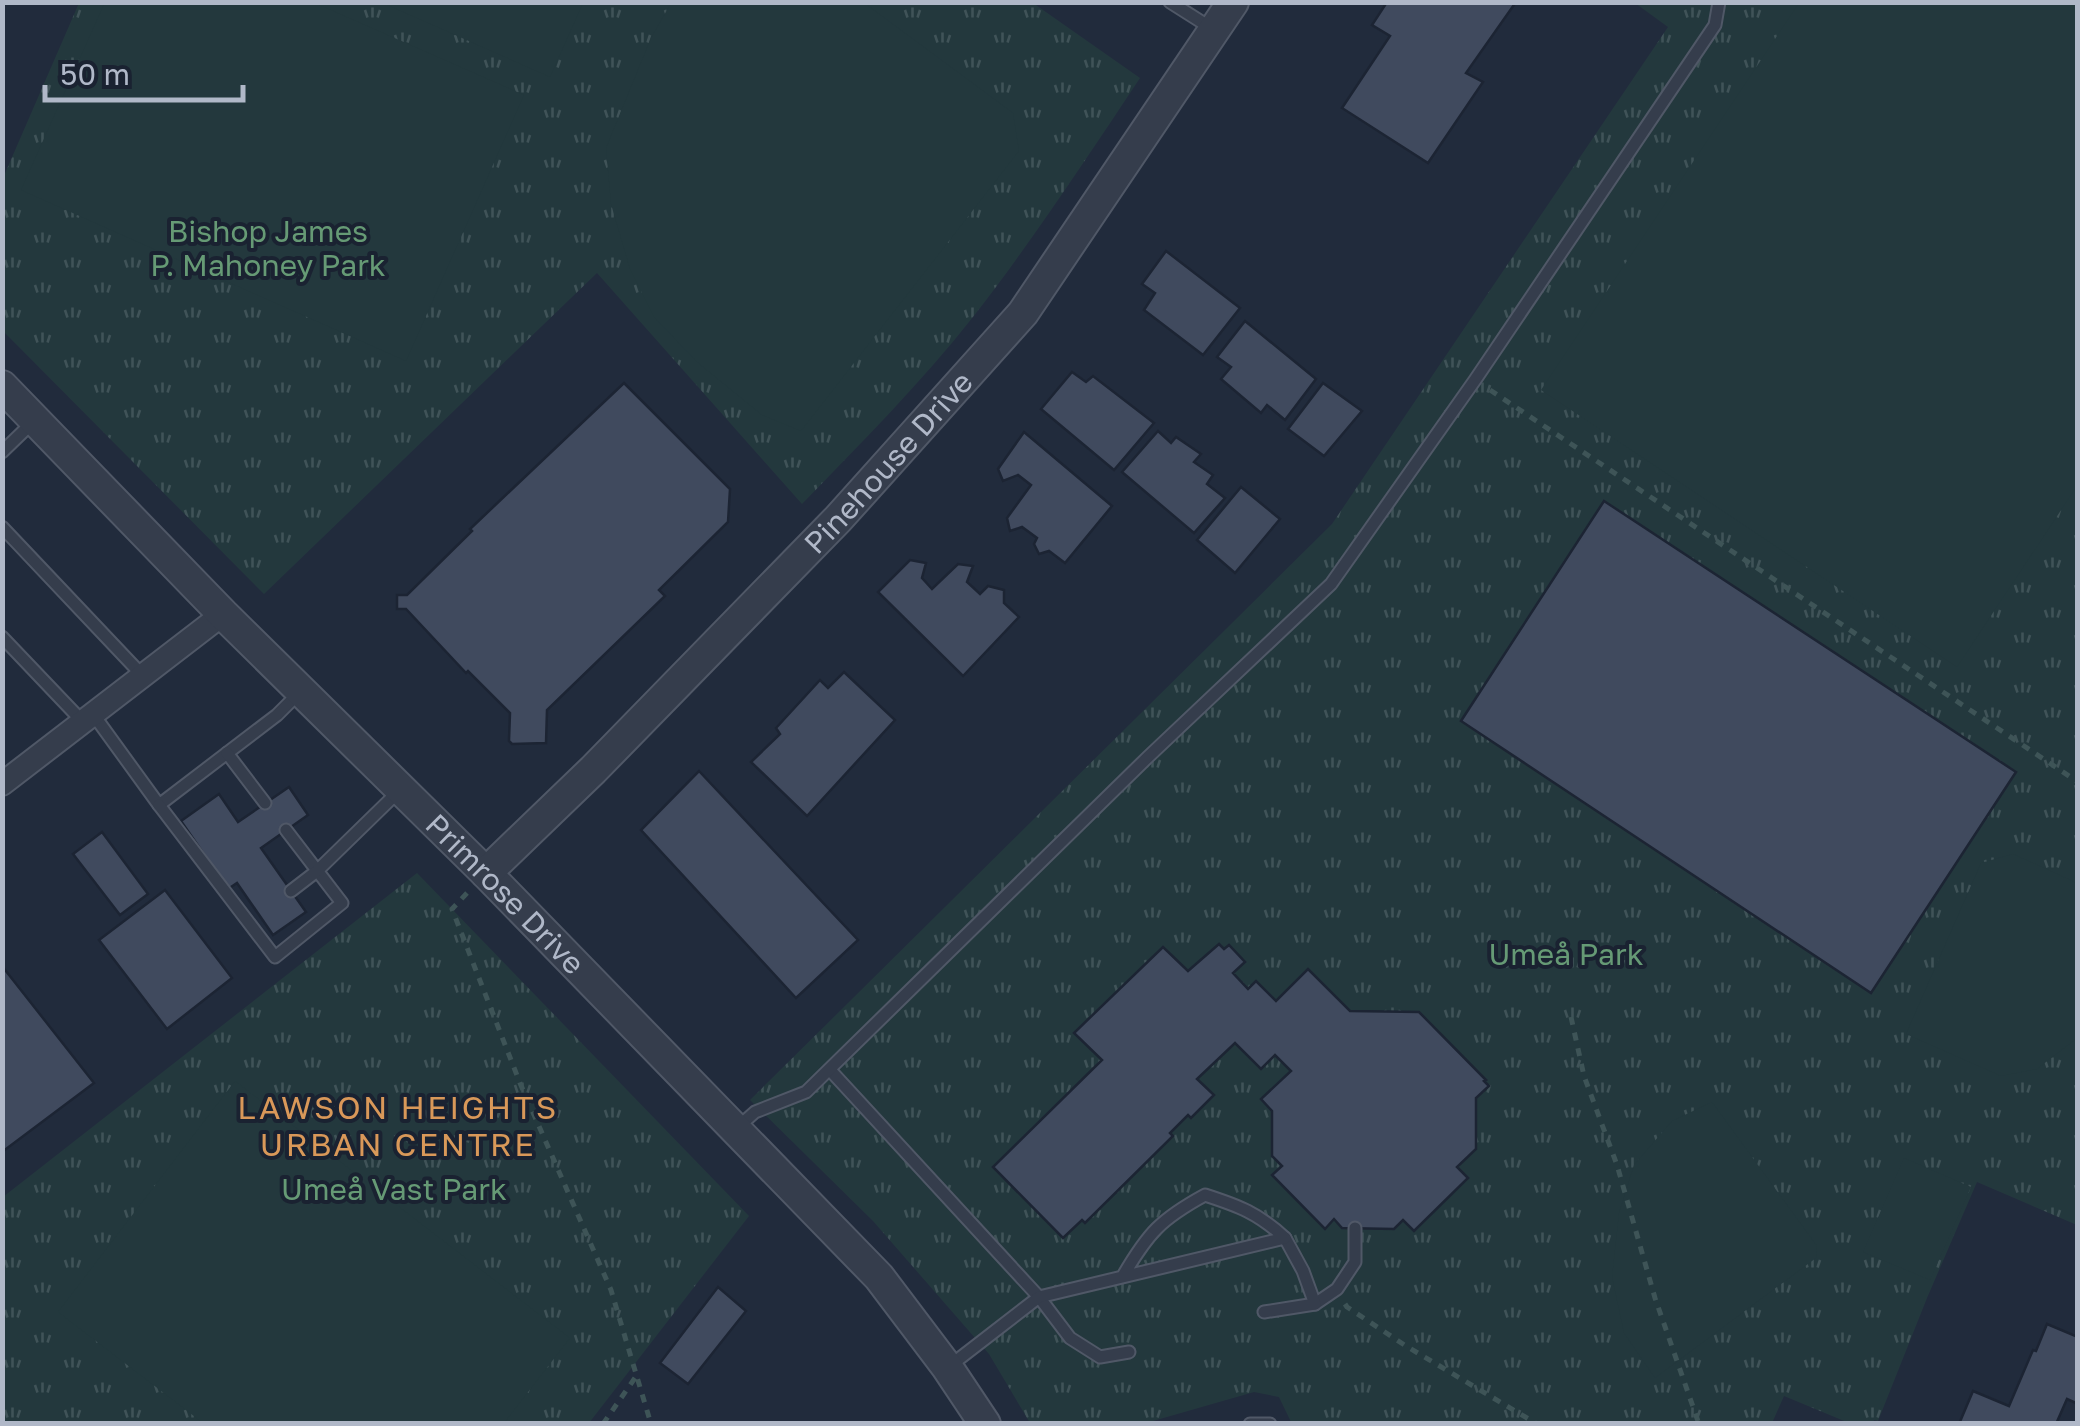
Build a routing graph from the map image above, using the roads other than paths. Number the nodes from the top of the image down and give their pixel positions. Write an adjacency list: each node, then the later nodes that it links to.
1 (1170, 2): 4 (lane)
2 (1233, 2): 4 (street, Pinehouse Drive)
3 (1719, 2): 23 (lane)
4 (1215, 30): 21 (street, Pinehouse Drive)
5 (2, 386): 6 (street, Primrose Drive)
6 (35, 420): 7 (lane); 9 (street, Primrose Drive)
7 (2, 452)
8 (2, 527): 11 (lane)
9 (223, 614): 11 (street); 12 (street, Primrose Drive)
10 (2, 637): 13 (lane)
11 (143, 676): 13 (street)
12 (302, 690): 14 (lane); 16 (street, Primrose Drive)
13 (88, 718): 15 (street); 18 (lane)
14 (226, 753): 17 (lane); 18 (lane)
15 (2, 784)
16 (402, 788): 20 (lane); 21 (street, Primrose Drive)
17 (265, 803)
18 (159, 805): 20 (lane)
19 (286, 830): 20 (lane)
20 (317, 872): 22 (lane)
21 (486, 873): 24 (street, Primrose Drive)
22 (291, 891)
23 (830, 1070): 24 (lane); 28 (lane)
24 (737, 1128): 32 (street, Primrose Drive)
25 (1356, 1228): 29 (lane)
26 (1285, 1238): 27 (lane); 27 (lane); 29 (lane)
27 (1123, 1276): 28 (lane)
28 (1039, 1297): 31 (lane); 32 (lane)
29 (1315, 1304): 30 (lane)
30 (1264, 1312)
31 (1129, 1352)
32 (947, 1367): 33 (street, Primrose Drive)
33 (985, 1424)
34 (1250, 1424): 35 (lane)
35 (1270, 1424)

